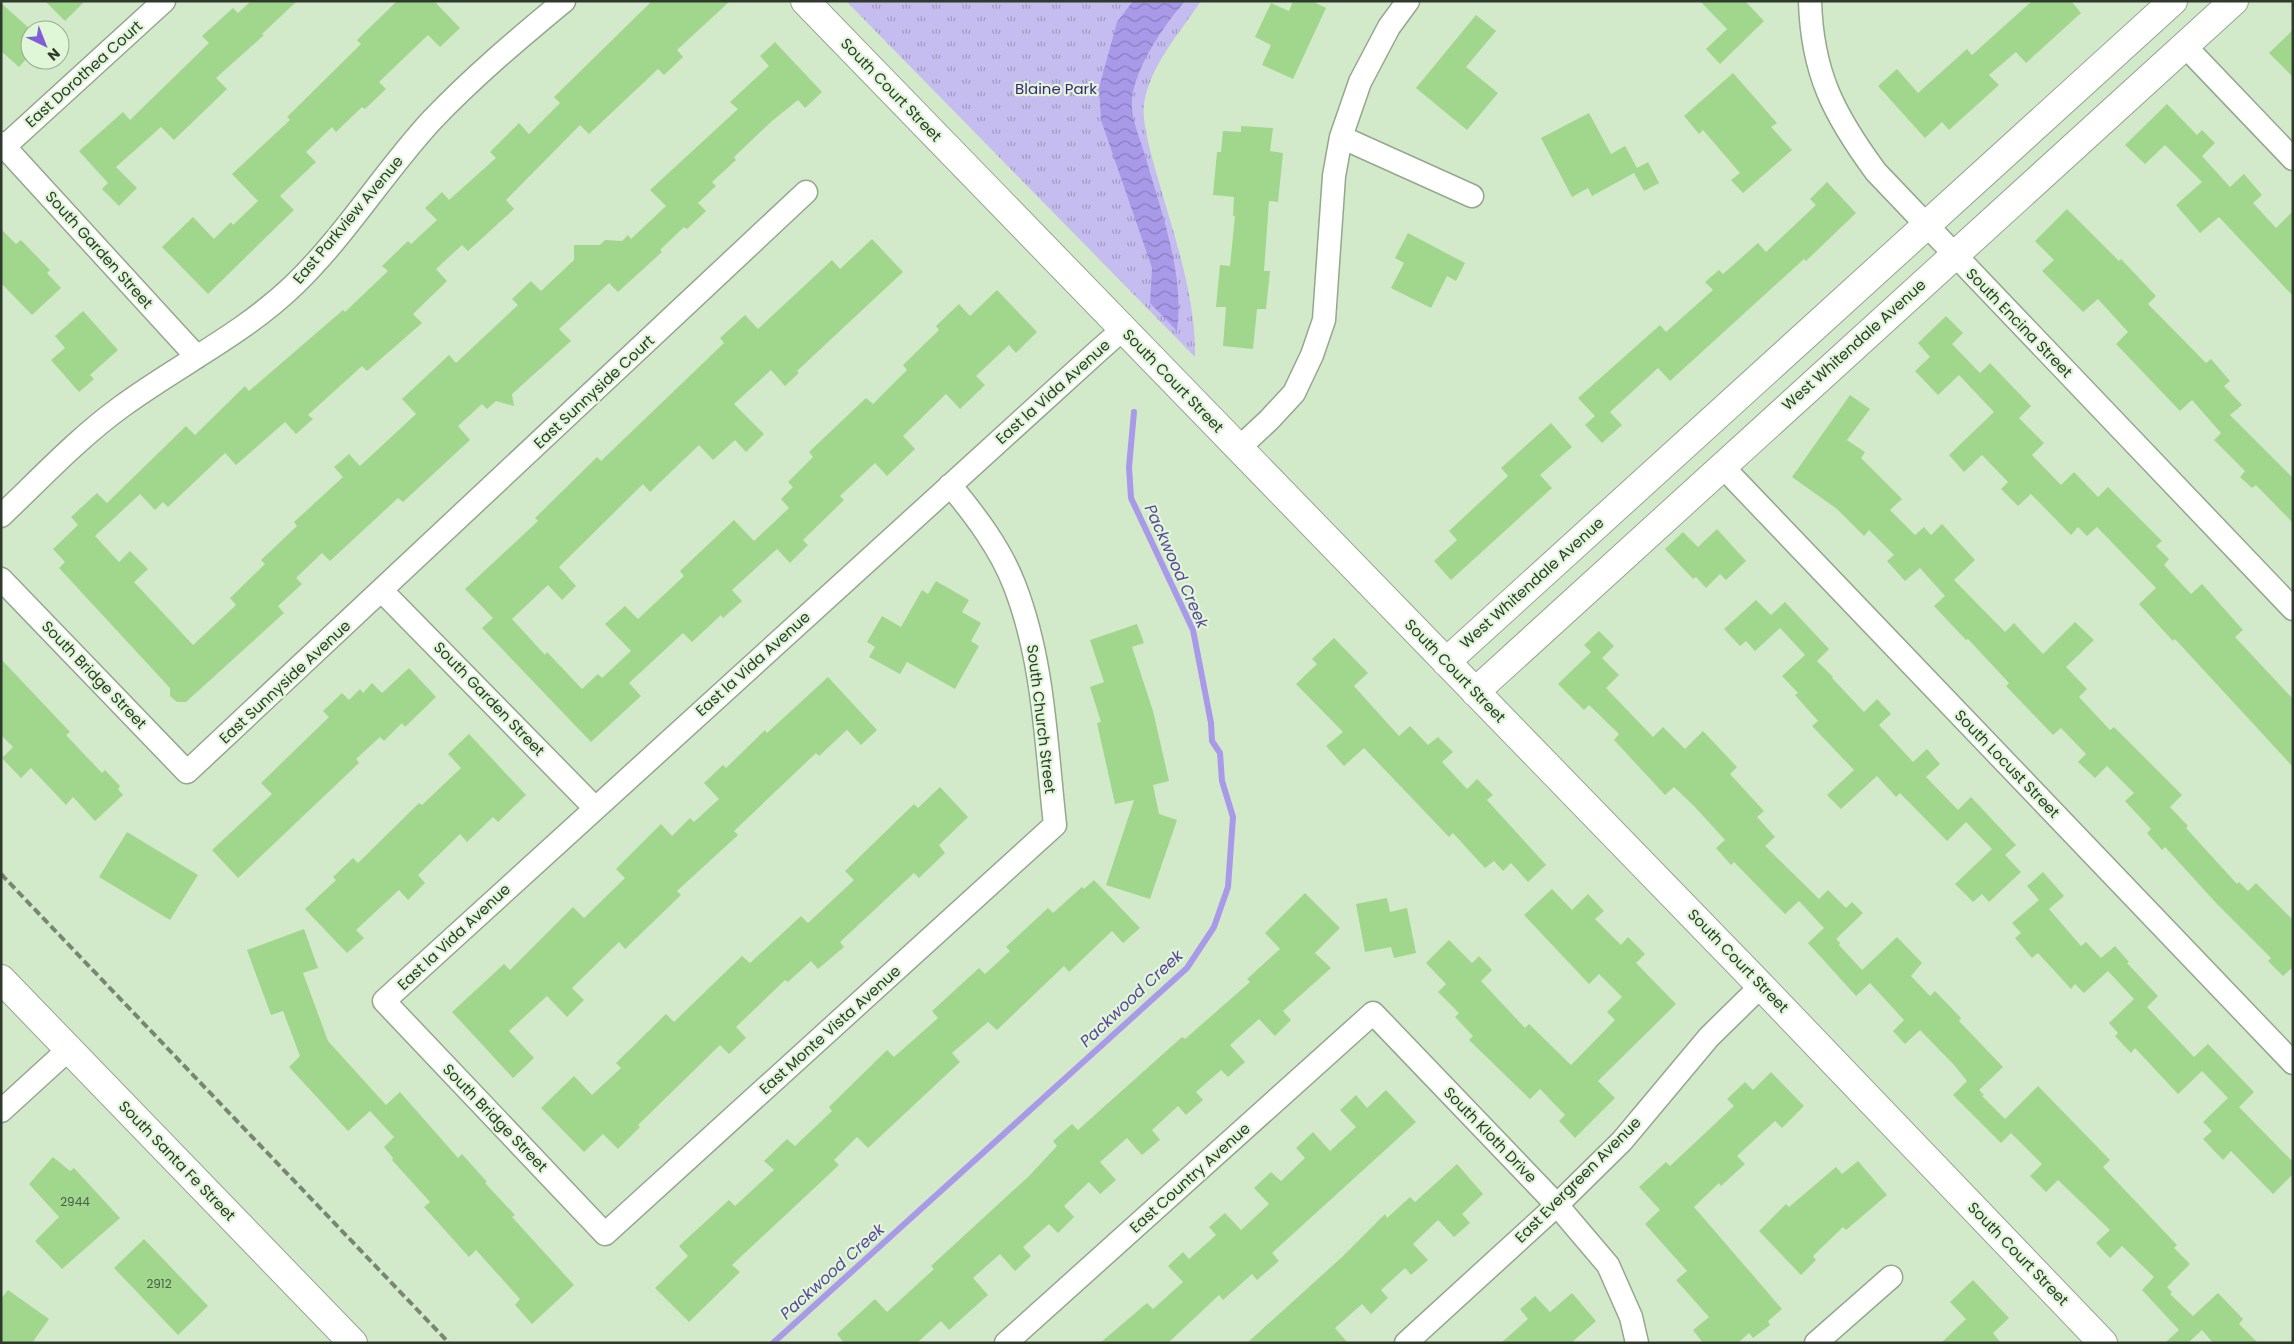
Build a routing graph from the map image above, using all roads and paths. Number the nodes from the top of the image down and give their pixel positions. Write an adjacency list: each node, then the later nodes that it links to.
1 (164, 1): 10 (street, East Dorothea Court)
2 (564, 1): 17 (street, East Parkview Avenue)
3 (805, 1): 16 (street, South Court Street)
4 (1408, 1): 9 (street)
5 (1810, 1): 14 (street, South Encina Street)
6 (2173, 1): 14 (street, West Whitendale Avenue)
7 (2234, 1): 8 (street, West Whitendale Avenue)
8 (2185, 46): 11 (street); 15 (street, West Whitendale Avenue)
9 (1341, 137): 13 (street); 18 (street)
10 (3, 145): 17 (street, South Garden Street)
11 (2293, 159)
12 (806, 192): 23 (street, East Sunnyside Court)
13 (1472, 196)
14 (1926, 224): 15 (street, South Encina Street); 25 (street, West Whitendale Avenue)
15 (1953, 254): 19 (street, West Whitendale Avenue); 24 (street, South Encina Street)
16 (1123, 329): 18 (street, South Court Street); 20 (street, East la Vida Avenue)
17 (197, 357): 21 (street, East Parkview Avenue)
18 (1239, 448): 25 (street, South Court Street)
19 (1722, 466): 26 (street, West Whitendale Avenue); 35 (street, South Locust Street)
20 (950, 485): 28 (street, East la Vida Avenue); 29 (street, South Church Street)
21 (1, 516)
22 (1, 579): 27 (street, South Bridge Street)
23 (382, 591): 27 (street, East Sunnyside Avenue); 28 (street, South Garden Street)
24 (2293, 609)
25 (1446, 662): 26 (street, South Court Street)
26 (1475, 692): 31 (street, South Court Street)
27 (187, 772)
28 (595, 808): 32 (street, East la Vida Avenue)
29 (1055, 825): 38 (street, East Monte Vista Avenue)
30 (1, 979): 34 (street, South Santa Fe Street)
31 (1761, 986): 37 (street, East Evergreen Avenue); 45 (street, South Court Street)
32 (384, 1001): 38 (street, South Bridge Street)
33 (1374, 1013): 37 (street, South Kloth Drive); 41 (street, East Country Avenue)
34 (69, 1049): 36 (street); 40 (street, South Santa Fe Street)
35 (2293, 1063)
36 (1, 1111)
37 (1557, 1205): 42 (street, East Evergreen Avenue); 43 (street, South Kloth Drive)
38 (605, 1234)
39 (1891, 1277): 44 (street)
40 (353, 1343)
41 (1006, 1343)
42 (1406, 1343)
43 (1637, 1343)
44 (1816, 1343)
45 (2103, 1343)

